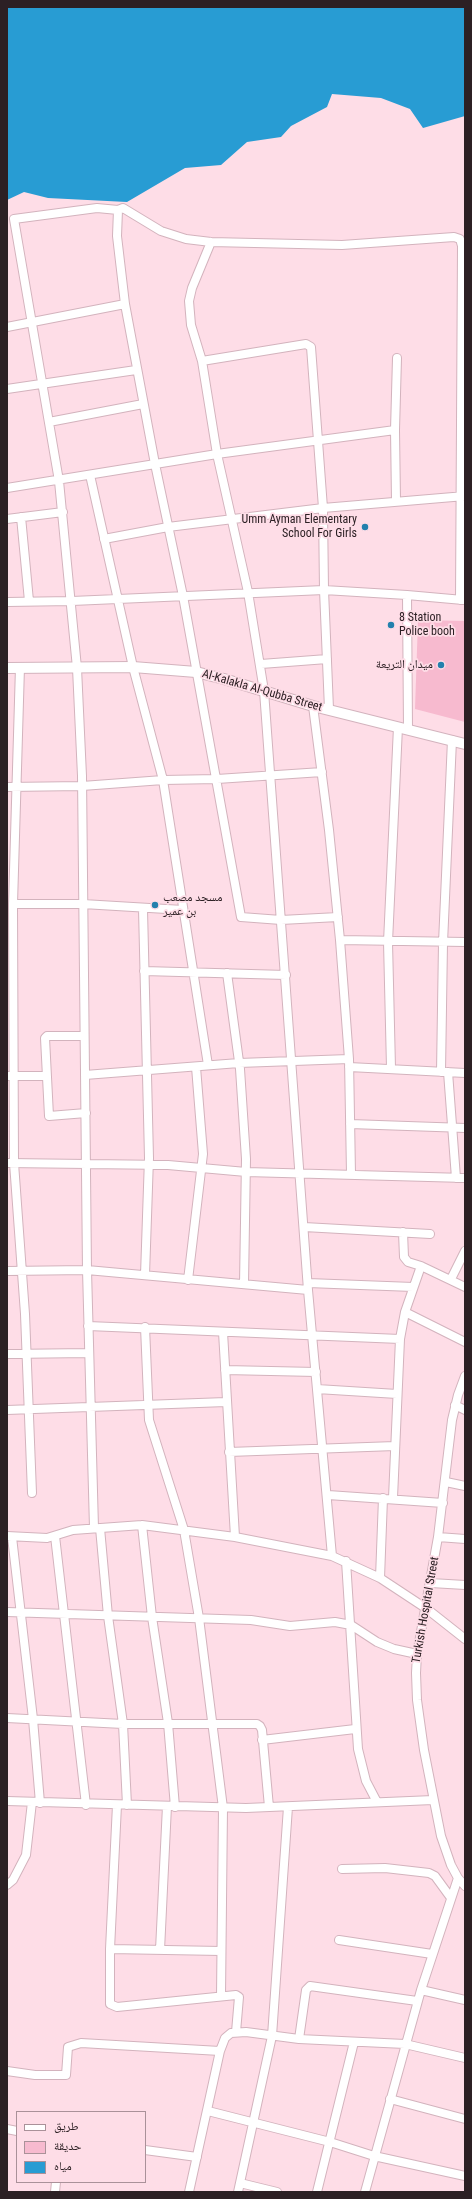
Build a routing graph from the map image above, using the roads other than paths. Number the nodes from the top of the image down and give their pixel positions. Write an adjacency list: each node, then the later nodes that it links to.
1 (118, 210): 2 (street); 3 (street); 4 (street)
2 (211, 242): 7 (street); 20 (street)
3 (125, 304): 4 (street); 8 (street)
4 (31, 322): 5 (street); 9 (street)
5 (7, 327)
6 (397, 358): 13 (street)
7 (202, 362): 14 (street); 15 (street)
8 (136, 370): 9 (street); 11 (street)
9 (42, 384): 10 (street); 12 (street)
10 (7, 389)
11 (143, 404): 12 (street); 16 (street)
12 (49, 422): 18 (street)
13 (395, 430): 14 (street); 21 (street)
14 (319, 440): 15 (street); 22 (street)
15 (217, 454): 16 (street); 26 (street)
16 (154, 464): 17 (street); 27 (street)
17 (90, 475): 18 (street); 28 (street)
18 (59, 481): 19 (street); 23 (street)
19 (7, 488)
20 (463, 496): 21 (street); 34 (street)
21 (396, 501): 22 (street)
22 (323, 508): 26 (street); 29 (street)
23 (63, 512): 24 (street); 36 (street)
24 (21, 517): 25 (street); 35 (street)
25 (7, 519)
26 (232, 520): 27 (street); 30 (street)
27 (168, 527): 28 (street); 32 (street)
28 (104, 539): 33 (street)
29 (324, 590): 30 (street); 31 (street); 38 (street)
30 (248, 592): 32 (street); 39 (street)
31 (407, 595): 34 (street); 48 (street)
32 (183, 596): 33 (street); 44 (street)
33 (118, 599): 36 (street); 41 (street)
34 (462, 600)
35 (29, 601): 36 (street); 37 (street)
36 (72, 601): 43 (street)
37 (7, 602)
38 (327, 659): 39 (street); 47 (street)
39 (261, 664): 45 (street)
40 (20, 667): 42 (street, Al-Kalakla Al-Qubba Street); 43 (street, Al-Kalakla Al-Qubba Street); 56 (street)
41 (133, 667): 43 (street, Al-Kalakla Al-Qubba Street); 44 (street, Al-Kalakla Al-Qubba Street); 54 (street)
42 (7, 668)
43 (77, 668): 55 (street)
44 (196, 672): 45 (street, Al-Kalakla Al-Qubba Street); 53 (street)
45 (264, 691): 46 (street, Al-Kalakla Al-Qubba Street); 52 (street)
46 (313, 706): 47 (street, Al-Kalakla Al-Qubba Street); 51 (street)
47 (329, 710): 48 (street, Al-Kalakla Al-Qubba Street)
48 (403, 728): 49 (street, Al-Kalakla Al-Qubba Street); 66 (street)
49 (452, 740): 50 (street, Al-Kalakla Al-Qubba Street); 68 (street)
50 (465, 744)
51 (322, 772): 52 (street); 63 (street)
52 (270, 776): 53 (street); 64 (street)
53 (217, 779): 54 (street); 64 (street)
54 (163, 780): 55 (street); 61 (street)
55 (82, 786): 56 (street); 59 (street)
56 (16, 787): 57 (street); 58 (street)
57 (7, 788)
58 (13, 904): 59 (street); 62 (street)
59 (83, 904): 60 (street); 75 (street)
60 (143, 909): 61 (street); 70 (street)
61 (183, 910): 71 (street)
62 (10, 913): 69 (street)
63 (338, 917): 64 (street); 65 (street)
64 (281, 920): 73 (street)
65 (340, 940): 66 (street); 78 (street)
66 (388, 942): 68 (street); 81 (street)
67 (465, 942): 68 (street)
68 (443, 943): 83 (street)
69 (10, 967): 74 (street)
70 (144, 972): 71 (street); 82 (street)
71 (193, 972): 72 (street); 79 (street)
72 (227, 973): 73 (street); 77 (street)
73 (286, 975): 76 (street)
74 (10, 1020): 86 (street)
75 (84, 1036): 85 (street); 87 (street)
76 (293, 1061): 77 (street); 78 (street); 97 (street)
77 (239, 1063): 79 (street); 96 (street)
78 (349, 1063): 81 (street); 89 (street)
79 (208, 1065): 80 (street)
80 (196, 1067): 82 (street); 95 (street)
81 (391, 1068): 83 (street)
82 (146, 1071): 85 (street); 94 (street)
83 (444, 1072): 84 (street); 90 (street)
84 (465, 1073)
85 (84, 1075): 88 (street)
86 (10, 1076): 87 (street); 93 (street)
87 (46, 1076): 88 (street)
88 (86, 1113): 92 (street)
89 (350, 1124): 90 (street); 98 (street)
90 (452, 1127): 91 (street); 99 (street)
91 (465, 1128)
92 (87, 1162): 93 (street); 94 (street); 106 (street)
93 (10, 1163): 108 (street)
94 (149, 1165): 95 (street); 109 (street)
95 (201, 1168): 96 (street); 111 (street)
96 (246, 1172): 97 (street); 112 (street)
97 (300, 1173): 98 (street); 101 (street)
98 (352, 1174): 99 (street)
99 (456, 1178): 100 (street)
100 (465, 1178)
101 (304, 1227): 102 (street); 113 (street)
102 (403, 1232): 103 (street); 105 (street)
103 (430, 1234)
104 (465, 1251): 110 (street)
105 (421, 1266): 110 (street); 114 (street)
106 (87, 1270): 108 (street); 109 (street); 117 (street)
107 (7, 1271): 108 (street)
108 (22, 1271): 125 (street)
109 (144, 1275): 111 (street)
110 (451, 1279): 115 (street)
111 (188, 1280): 112 (street)
112 (244, 1284): 113 (street)
113 (308, 1286): 114 (street); 120 (street)
114 (413, 1287): 116 (street)
115 (465, 1287)
116 (405, 1312): 121 (street); 122 (street)
117 (88, 1326): 118 (street); 123 (street)
118 (145, 1327): 119 (street); 132 (street)
119 (223, 1332): 120 (street); 126 (street)
120 (313, 1336): 121 (street); 127 (street)
121 (400, 1339): 130 (street)
122 (465, 1342)
123 (89, 1353): 125 (street); 134 (street)
124 (7, 1354): 125 (street)
125 (27, 1354): 135 (street)
126 (225, 1370): 127 (street); 131 (street)
127 (316, 1372): 129 (street)
128 (465, 1376): 133 (street, Turkish Hospital Street)
129 (317, 1389): 130 (street); 139 (street)
130 (397, 1394): 138 (street)
131 (226, 1402): 132 (street); 140 (street)
132 (147, 1404): 134 (street); 150 (street)
133 (455, 1405): 137 (street); 141 (street, Turkish Hospital Street)
134 (91, 1406): 135 (street); 149 (street)
135 (28, 1409): 136 (street); 143 (street)
136 (7, 1410)
137 (465, 1410)
138 (395, 1446): 139 (street); 146 (street)
139 (323, 1448): 140 (street); 144 (street)
140 (229, 1452): 153 (street)
141 (446, 1482): 142 (street); 147 (street, Turkish Hospital Street)
142 (465, 1486)
143 (32, 1493)
144 (328, 1495): 145 (street); 156 (street)
145 (383, 1498): 146 (street); 158 (street)
146 (393, 1498): 147 (street)
147 (443, 1503): 154 (street, Turkish Hospital Street)
148 (142, 1525): 149 (street); 150 (street); 166 (street)
149 (97, 1528): 151 (street); 165 (street)
150 (184, 1530): 153 (street); 167 (street)
151 (55, 1536): 152 (street); 164 (street)
152 (10, 1537): 163 (street)
153 (235, 1537): 156 (street)
154 (438, 1537): 155 (street); 159 (street, Turkish Hospital Street)
155 (465, 1538)
156 (332, 1556): 157 (street)
157 (346, 1561): 158 (street); 168 (street)
158 (380, 1578): 161 (street)
159 (431, 1583): 160 (street); 161 (street, Turkish Hospital Street)
160 (465, 1585)
161 (426, 1609): 169 (street); 170 (street, Turkish Hospital Street)
162 (7, 1612): 163 (street)
163 (20, 1612): 164 (street); 172 (street)
164 (64, 1613): 165 (street); 173 (street)
165 (108, 1616): 166 (street); 175 (street)
166 (152, 1617): 167 (street); 174 (street)
167 (198, 1618): 168 (street); 176 (street)
168 (351, 1625): 170 (street); 177 (street)
169 (465, 1639)
170 (417, 1654): 179 (street, Turkish Hospital Street)
171 (7, 1718): 172 (street)
172 (33, 1719): 173 (street); 182 (street)
173 (77, 1722): 175 (street); 183 (street)
174 (168, 1723): 175 (street); 176 (street); 186 (street)
175 (124, 1724): 185 (street)
176 (212, 1724): 178 (street); 189 (street)
177 (355, 1729): 178 (street); 181 (street)
178 (262, 1740): 187 (street)
179 (433, 1800): 181 (street); 191 (street, Turkish Hospital Street)
180 (7, 1801): 182 (street)
181 (377, 1802): 188 (street)
182 (36, 1803): 183 (street); 192 (street)
183 (86, 1805): 184 (street)
184 (117, 1805): 185 (street); 195 (street)
185 (128, 1806): 186 (street)
186 (171, 1806): 189 (street); 196 (street)
187 (269, 1807): 188 (street); 189 (street)
188 (288, 1807): 204 (street)
189 (223, 1808): 197 (street)
190 (342, 1869): 193 (street)
191 (463, 1883): 193 (street)
192 (7, 1885)
193 (451, 1898): 198 (street)
194 (339, 1940): 198 (street)
195 (110, 1949): 196 (street); 200 (street)
196 (160, 1950): 197 (street)
197 (221, 1951): 200 (street)
198 (432, 1954): 199 (street)
199 (421, 1990): 201 (street); 202 (street)
200 (221, 1996): 203 (street)
201 (465, 2000)
202 (417, 2001): 205 (street); 207 (street)
203 (236, 2032): 204 (street); 208 (street)
204 (272, 2036): 205 (street); 214 (street)
205 (298, 2039): 206 (street)
206 (354, 2042): 207 (street); 215 (street)
207 (405, 2044): 209 (street); 211 (street)
208 (220, 2051): 210 (street); 212 (street)
209 (465, 2058)
210 (7, 2070)
211 (390, 2099): 213 (street); 217 (street)
212 (208, 2111): 214 (street); 218 (street)
213 (465, 2119)
214 (254, 2122): 215 (street); 220 (street)
215 (330, 2142): 217 (street); 224 (street)
216 (146, 2150): 218 (street)
217 (374, 2156): 219 (street); 225 (street)
218 (197, 2157): 221 (street)
219 (465, 2176)
220 (240, 2183): 222 (street); 223 (street)
221 (189, 2192)
222 (238, 2192)
223 (278, 2192)
224 (317, 2192)
225 (365, 2192)

